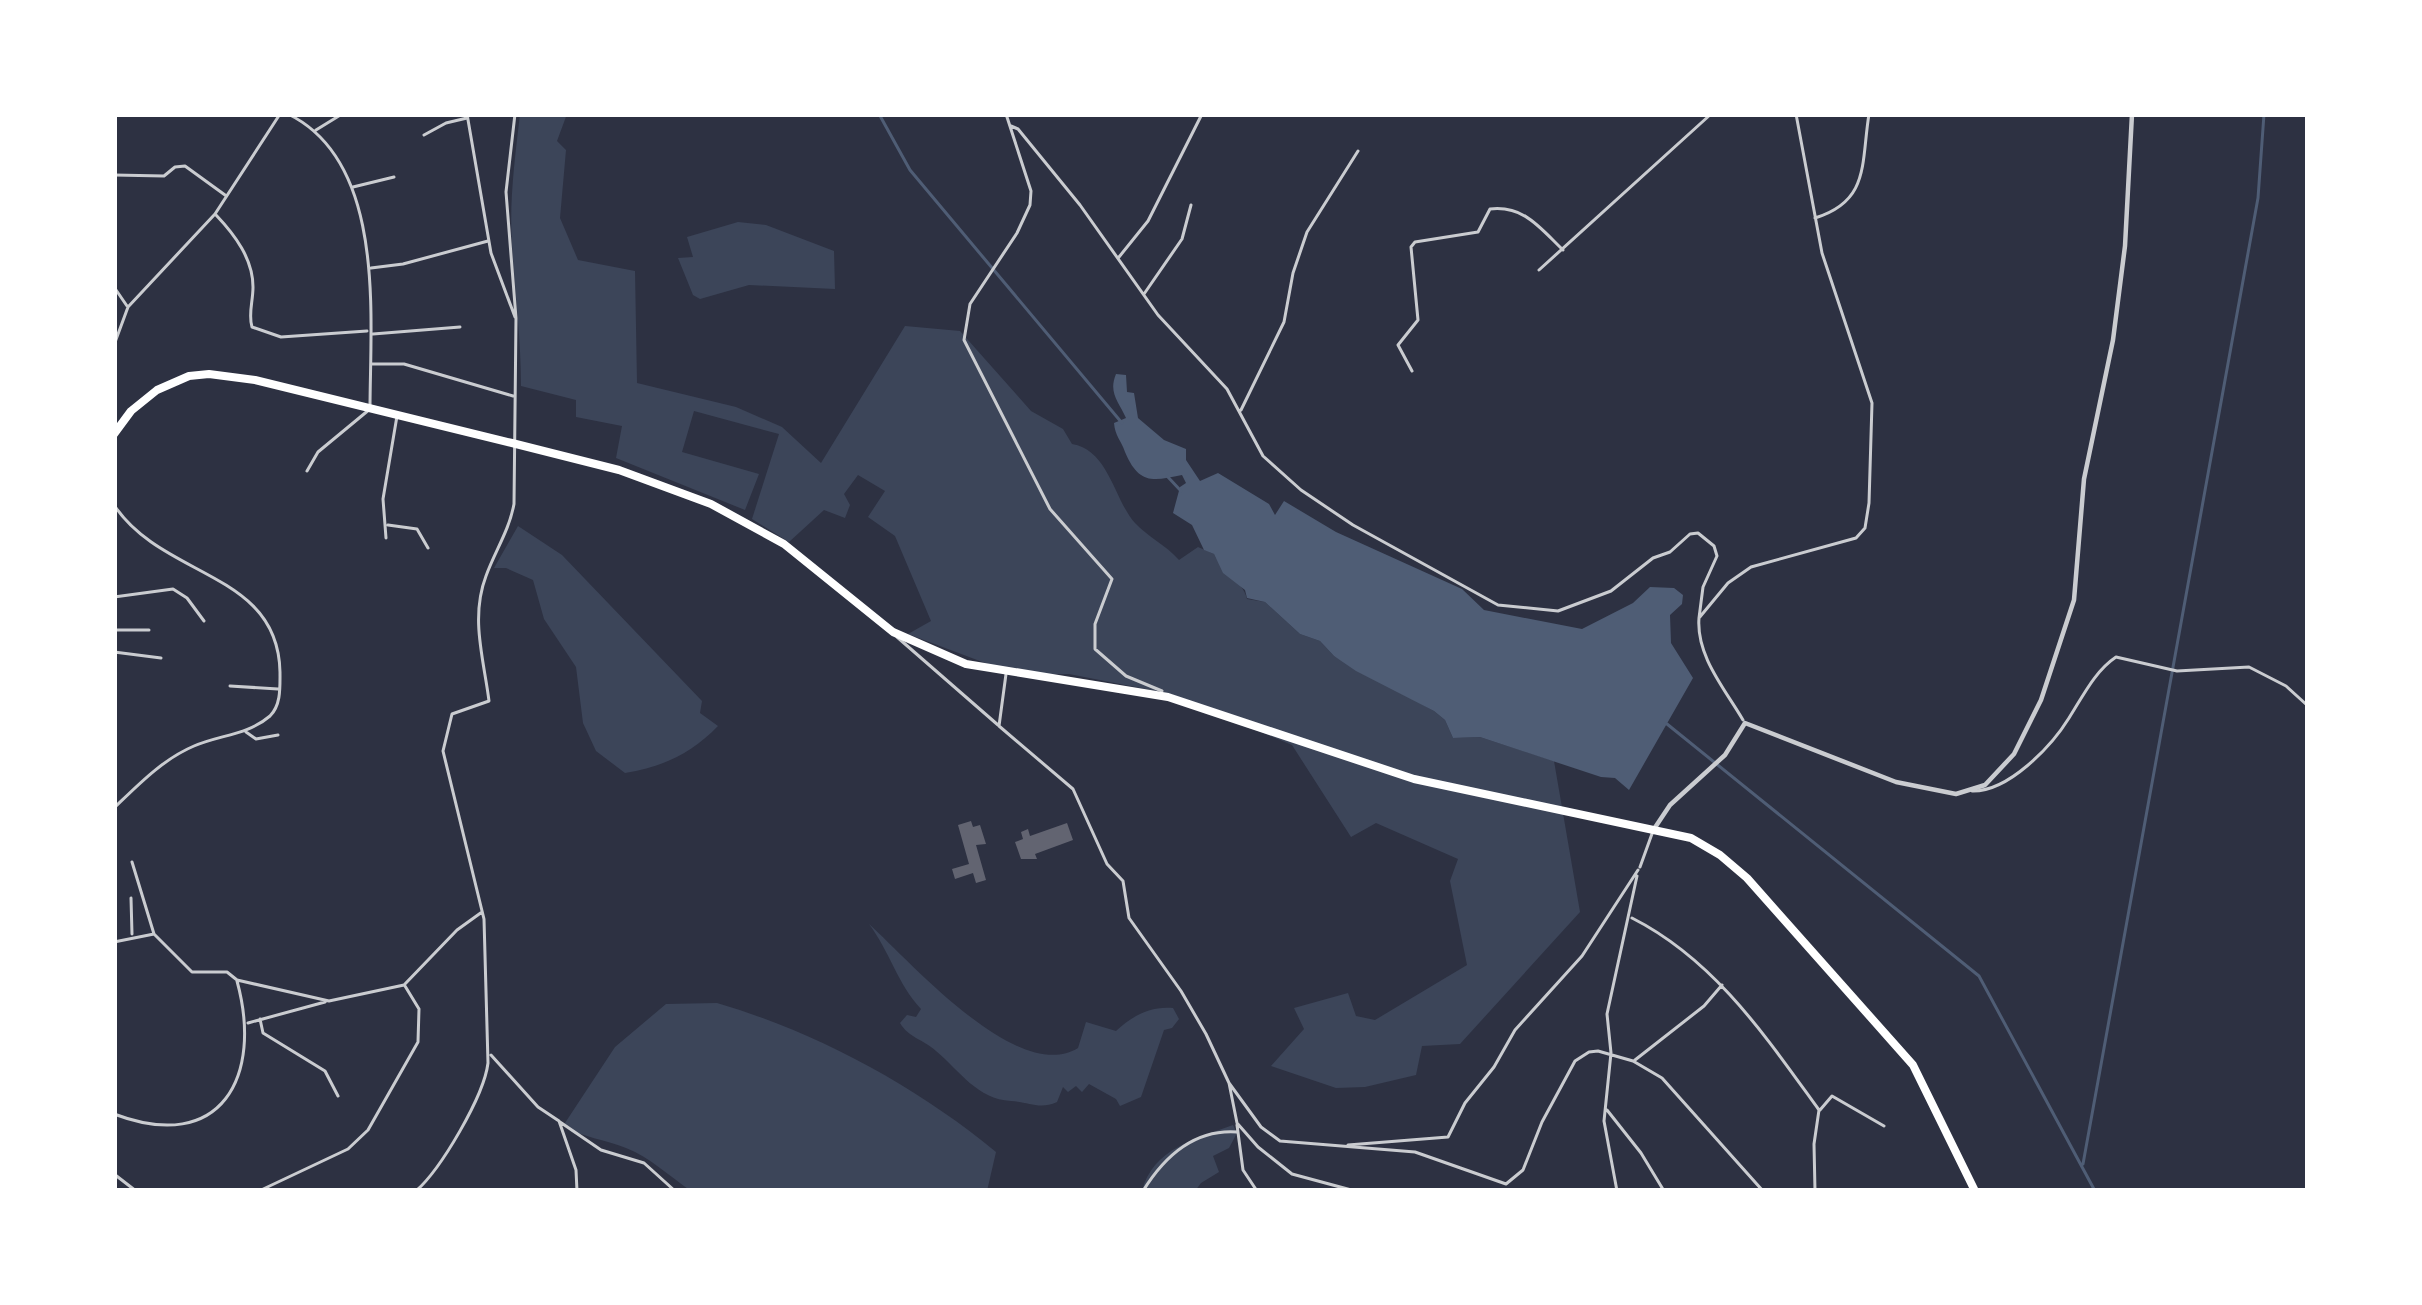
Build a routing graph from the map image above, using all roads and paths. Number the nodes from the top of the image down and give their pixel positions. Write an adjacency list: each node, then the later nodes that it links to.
1 (280, 114): 19 (street)
2 (288, 114): 13 (street)
3 (342, 114): 13 (street)
4 (515, 114): 31 (street)
5 (1009, 114): 12 (street)
6 (1202, 114): 25 (street)
7 (1711, 114): 24 (street)
8 (1796, 114): 22 (street)
9 (1869, 114): 22 (street)
10 (2132, 114): 65 (street)
11 (467, 116): 14 (street); 23 (street)
12 (1010, 125): 25 (street); 59 (street)
13 (314, 131): 18 (street)
14 (424, 135)
15 (1358, 151): 39 (street)
16 (114, 175): 19 (street)
17 (394, 177): 18 (street)
18 (351, 188): 26 (street)
19 (226, 196): 21 (street)
20 (1191, 205): 29 (street)
21 (214, 214): 30 (street); 33 (street)
22 (1815, 218): 49 (street)
23 (488, 241): 26 (street); 31 (street)
24 (1563, 250): 27 (street); 36 (street)
25 (1118, 258): 29 (street)
26 (369, 268): 33 (street)
27 (1539, 270)
28 (114, 287): 30 (street)
29 (1143, 296): 39 (street)
30 (128, 307): 34 (street)
31 (516, 318): 37 (street)
32 (460, 327): 33 (street)
33 (369, 333): 35 (street)
34 (114, 345)
35 (370, 364): 37 (street); 38 (street)
36 (1412, 371)
37 (513, 396): 42 (street)
38 (370, 410): 40 (highway); 41 (highway); 43 (street)
39 (1240, 412): 49 (street)
40 (398, 415): 42 (highway); 45 (street)
41 (114, 434)
42 (512, 442): 53 (highway); 71 (street)
43 (307, 471)
44 (114, 505): 58 (street)
45 (386, 525): 46 (street); 47 (street)
46 (386, 538)
47 (428, 548)
48 (114, 598): 50 (street)
49 (1699, 618): 61 (street)
50 (204, 621)
51 (114, 630): 52 (street)
52 (149, 630)
53 (893, 632): 56 (highway); 62 (street)
54 (114, 652): 55 (street)
55 (161, 658)
56 (1006, 673): 59 (highway); 62 (street)
57 (230, 686): 58 (street)
58 (279, 688): 63 (street)
59 (1168, 697): 67 (highway)
60 (2308, 706): 65 (street)
61 (1745, 723): 65 (street); 67 (street)
62 (999, 726): 85 (street)
63 (245, 731): 64 (street); 66 (street)
64 (278, 734)
65 (1972, 791)
66 (114, 808)
67 (1654, 829): 69 (street); 108 (highway)
68 (132, 862): 73 (street)
69 (1638, 870): 72 (street); 94 (street)
70 (131, 898): 74 (street)
71 (482, 911): 77 (street); 83 (street)
72 (1629, 916): 78 (street); 82 (street)
73 (154, 934): 74 (street); 76 (street)
74 (132, 936): 75 (street)
75 (114, 942)
76 (237, 980): 79 (street); 81 (street)
77 (404, 985): 79 (street); 97 (street)
78 (1722, 985): 84 (street); 88 (street)
79 (329, 1000): 80 (street)
80 (260, 1019): 81 (street); 86 (street)
81 (246, 1023): 89 (street)
82 (1611, 1053): 84 (street); 87 (street); 94 (street)
83 (489, 1054): 90 (street); 98 (street)
84 (1634, 1061): 106 (street)
85 (1229, 1083): 91 (street); 94 (street)
86 (338, 1096)
87 (1604, 1107): 104 (street); 105 (street)
88 (1819, 1110): 92 (street); 107 (street)
89 (114, 1114)
90 (559, 1121): 99 (street); 100 (street)
91 (1237, 1123): 93 (street); 103 (street)
92 (1884, 1126)
93 (1237, 1132): 101 (street); 102 (street)
94 (1340, 1147)
95 (114, 1174): 96 (street)
96 (136, 1191)
97 (259, 1191)
98 (416, 1191)
99 (577, 1191)
100 (675, 1191)
101 (1143, 1191)
102 (1257, 1191)
103 (1355, 1191)
104 (1617, 1191)
105 (1664, 1191)
106 (1763, 1191)
107 (1815, 1191)
108 (1975, 1191)

